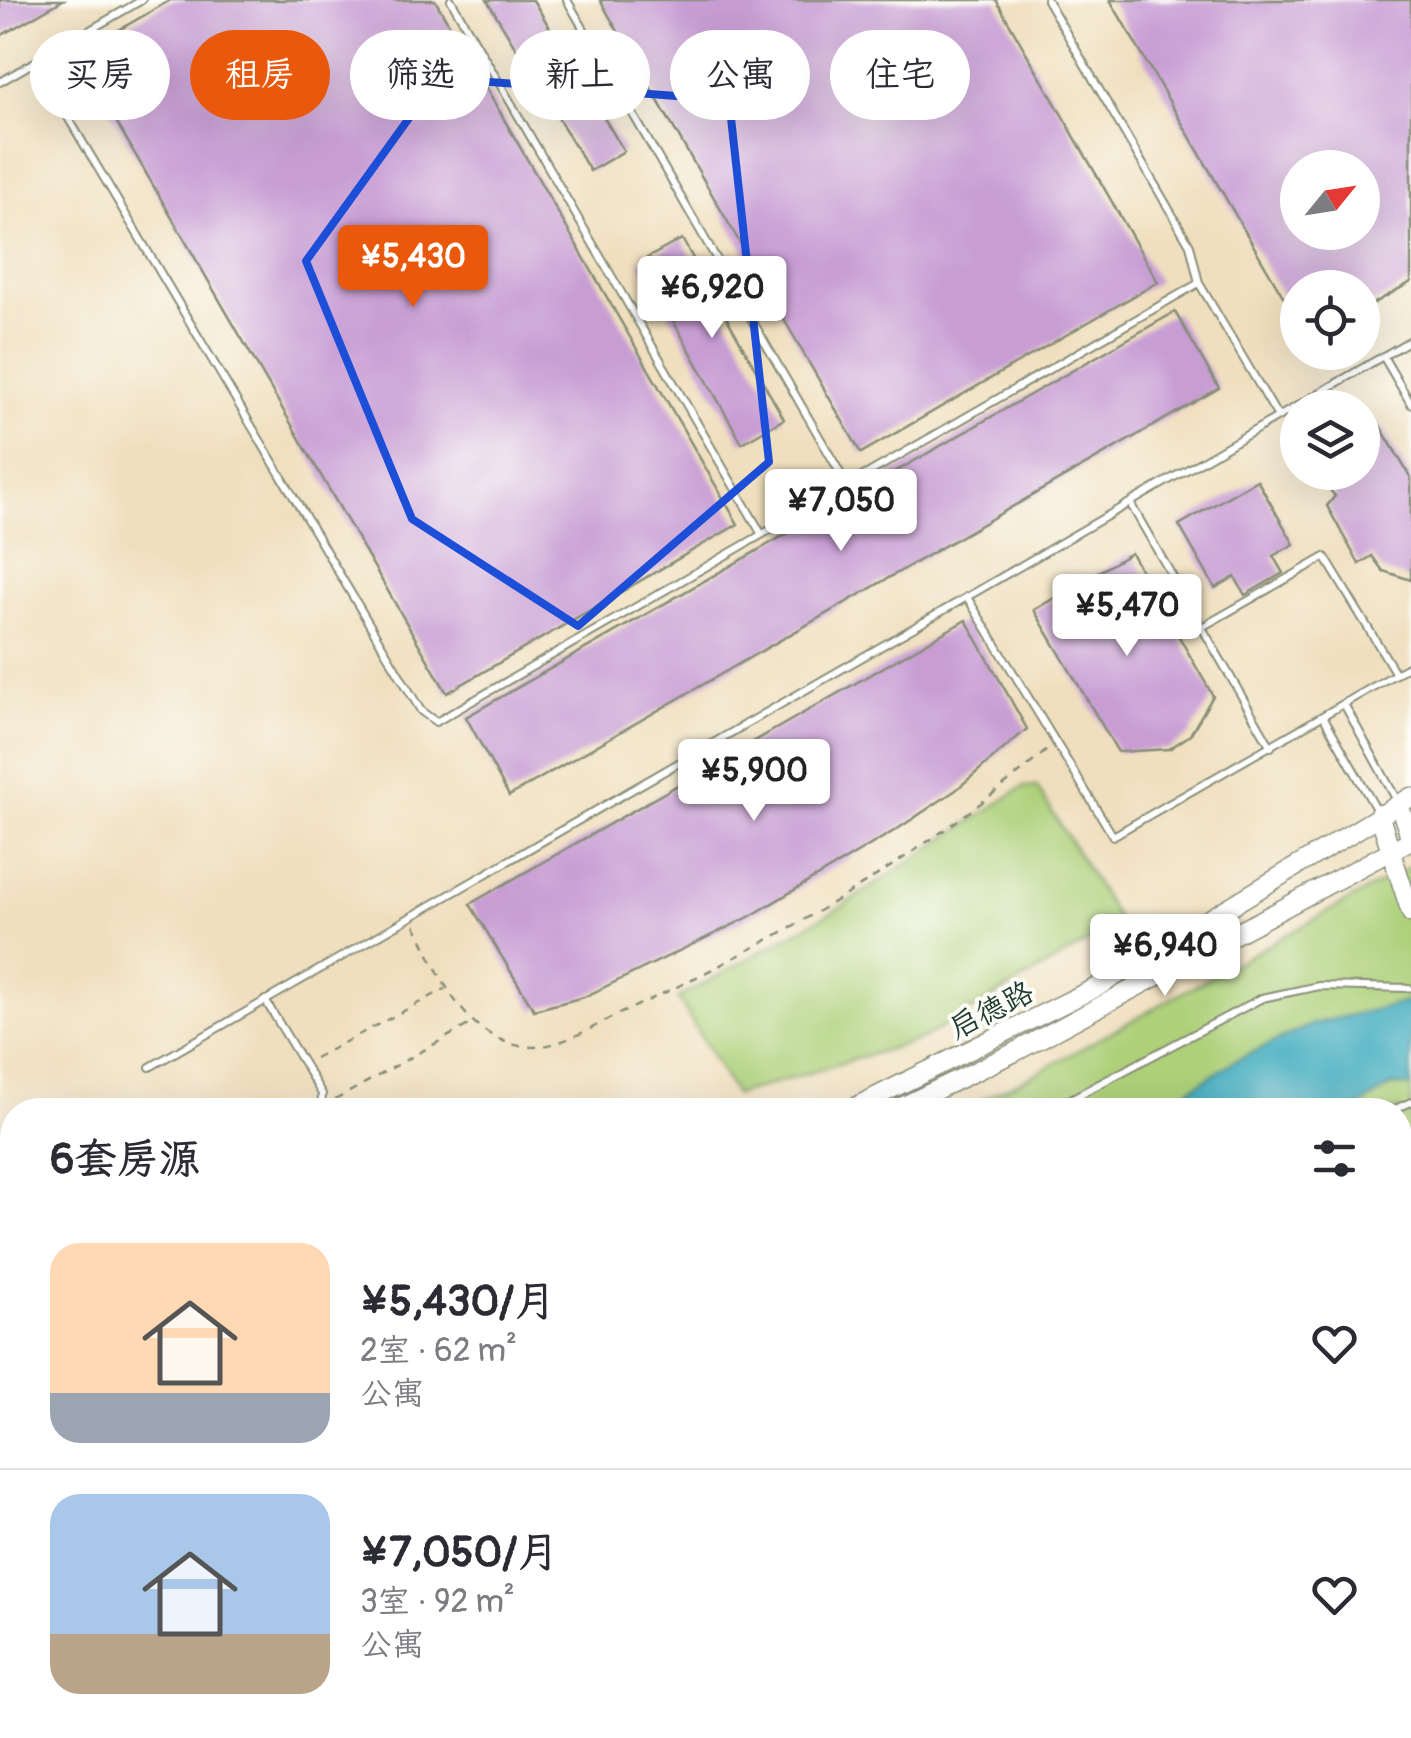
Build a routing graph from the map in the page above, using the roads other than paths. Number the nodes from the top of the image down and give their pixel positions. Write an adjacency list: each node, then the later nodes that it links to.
1 (142, 0): 5 (lane)
2 (451, 0): 16 (lane)
3 (567, 0): 14 (lane)
4 (1047, 0): 9 (lane)
5 (90, 30)
6 (30, 65): 7 (lane)
7 (0, 82)
8 (70, 120): 16 (lane)
9 (1199, 283): 13 (lane); 14 (lane)
10 (1411, 340): 11 (lane)
11 (1384, 356): 12 (lane); 13 (lane)
12 (1411, 404)
13 (1278, 417): 15 (lane)
14 (846, 483): 16 (lane)
15 (1130, 503): 17 (lane); 18 (lane)
16 (761, 533)
17 (967, 597): 23 (lane); 30 (lane)
18 (1202, 627): 20 (lane); 23 (lane)
19 (1411, 665): 20 (lane)
20 (1396, 674): 21 (lane)
21 (1344, 704): 22 (lane); 24 (lane)
22 (1324, 716): 23 (lane); 25 (lane)
23 (1271, 746)
24 (1405, 800): 25 (main road, 启德路); 26 (main road)
25 (1379, 814): 27 (main road); 33 (main road, 启德路)
26 (1411, 840): 27 (main road, 启德路)
27 (1391, 851): 28 (main road); 34 (main road, 启德路)
28 (1411, 913)
29 (1409, 988): 35 (lane)
30 (265, 1000): 31 (lane); 32 (lane)
31 (150, 1067)
32 (322, 1098)
33 (873, 1098)
34 (920, 1098)
35 (1073, 1098)

